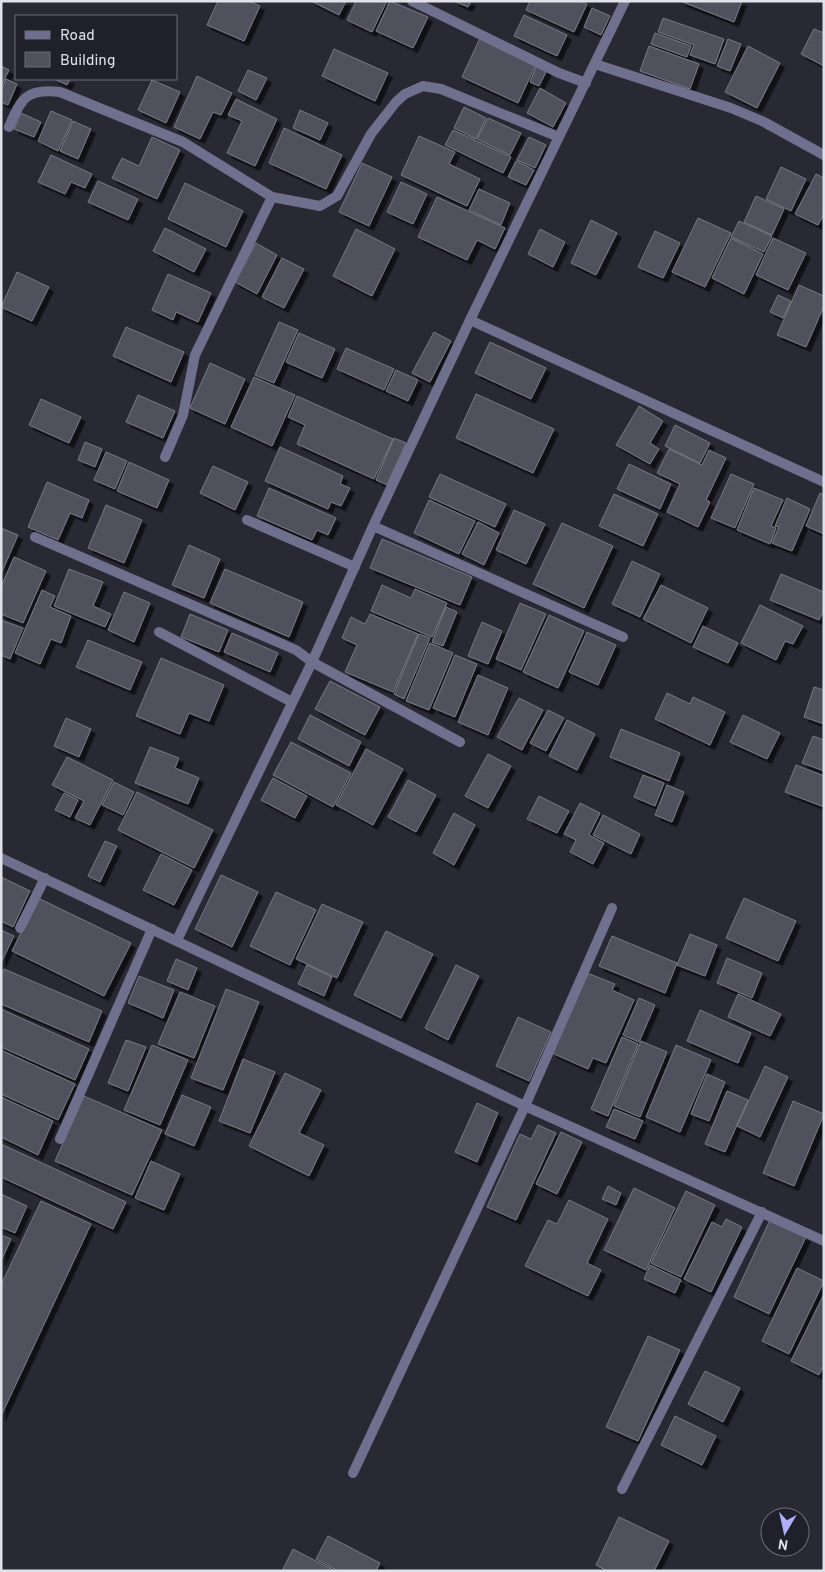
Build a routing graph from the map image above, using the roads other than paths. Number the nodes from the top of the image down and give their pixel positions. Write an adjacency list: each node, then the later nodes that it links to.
1 (412, 1): 4 (street)
2 (625, 1): 3 (street)
3 (595, 64): 4 (street); 7 (street)
4 (586, 83): 6 (street)
5 (9, 127): 8 (street)
6 (559, 137): 8 (street); 9 (street)
7 (824, 155)
8 (272, 197): 10 (street)
9 (470, 320): 11 (street); 13 (street)
10 (165, 457)
11 (824, 482)
12 (247, 520): 15 (street)
13 (373, 526): 15 (street); 17 (street)
14 (35, 537): 18 (street)
15 (354, 567): 18 (street)
16 (159, 632): 19 (street)
17 (623, 637)
18 (312, 662): 19 (street); 20 (street)
19 (292, 702): 26 (street)
20 (460, 742)
21 (1, 858): 22 (street)
22 (45, 878): 24 (street); 25 (street)
23 (612, 908): 27 (street)
24 (20, 928)
25 (152, 929): 26 (street); 28 (street)
26 (177, 940): 27 (street)
27 (525, 1106): 29 (street); 31 (street)
28 (60, 1139)
29 (762, 1212): 30 (street); 32 (street)
30 (824, 1241)
31 (353, 1473)
32 (622, 1489)

